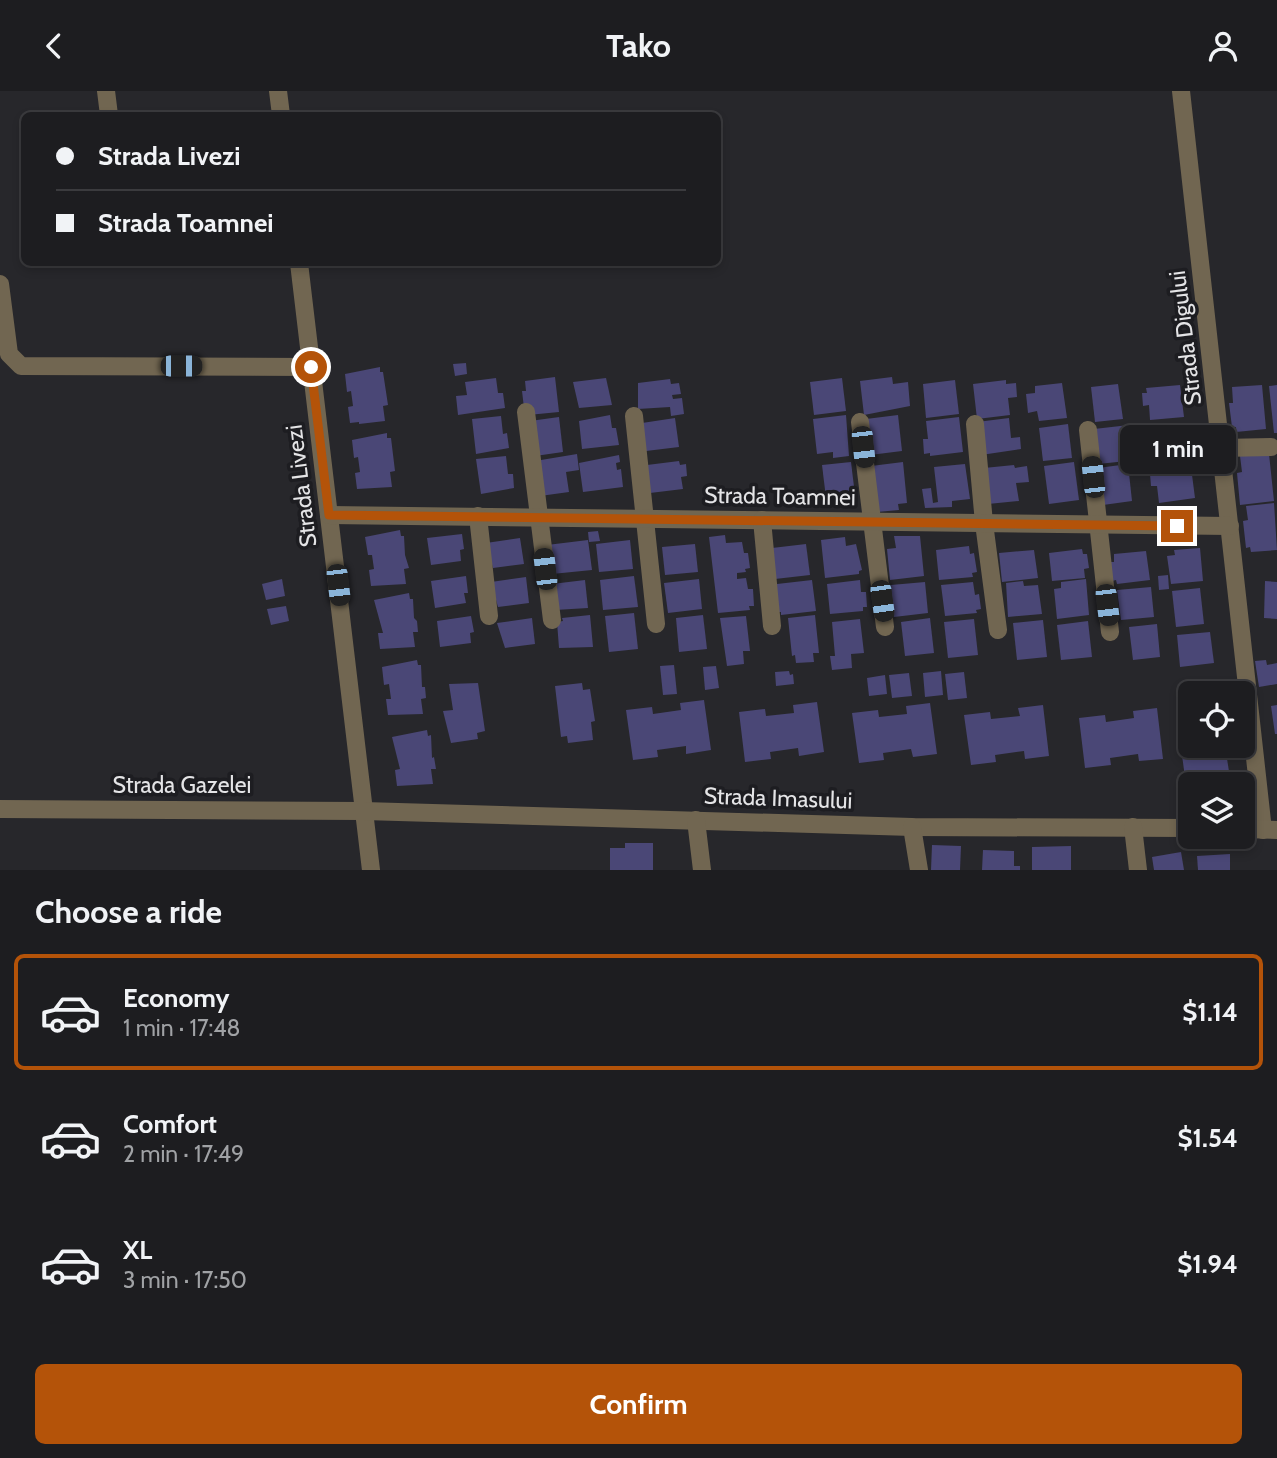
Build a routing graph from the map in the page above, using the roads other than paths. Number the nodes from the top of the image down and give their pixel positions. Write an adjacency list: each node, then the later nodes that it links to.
1 (106, 91): 4 (street)
2 (278, 91): 5 (street)
3 (1181, 91): 15 (street, Strada Digului)
4 (109, 112)
5 (281, 112)
6 (299, 266): 8 (street, Strada Livezi)
7 (0, 284): 8 (street)
8 (311, 367): 16 (street, Strada Livezi)
9 (526, 412): 18 (street)
10 (634, 416): 19 (street)
11 (860, 422): 21 (street)
12 (975, 424): 22 (street)
13 (1088, 430): 23 (street)
14 (1271, 447): 15 (street)
15 (1222, 448): 24 (street, Strada Digului)
16 (329, 515): 17 (street, Strada Toamnei); 33 (street, Strada Livezi)
17 (478, 516): 18 (street, Strada Toamnei); 25 (street)
18 (539, 517): 19 (street, Strada Toamnei); 26 (street)
19 (645, 519): 20 (street, Strada Toamnei); 27 (street)
20 (762, 520): 21 (street, Strada Toamnei); 28 (street)
21 (871, 521): 22 (street, Strada Toamnei); 29 (street)
22 (984, 523): 23 (street, Strada Toamnei); 30 (street)
23 (1097, 524): 24 (street, Strada Toamnei); 31 (street)
24 (1230, 526): 38 (street, Strada Digului)
25 (489, 616)
26 (552, 620)
27 (656, 624)
28 (772, 626)
29 (886, 627)
30 (998, 630)
31 (1110, 632)
32 (0, 809): 33 (street, Strada Gazelei)
33 (365, 811): 34 (street, Strada Imasului); 39 (street, Strada Livezi)
34 (696, 820): 35 (street, Strada Imasului); 40 (street)
35 (912, 827): 36 (street, Strada Imasului); 41 (street)
36 (1133, 827): 37 (street, Strada Imasului); 42 (street)
37 (1178, 828)
38 (1270, 830)
39 (372, 870)
40 (702, 870)
41 (919, 870)
42 (1138, 870)

